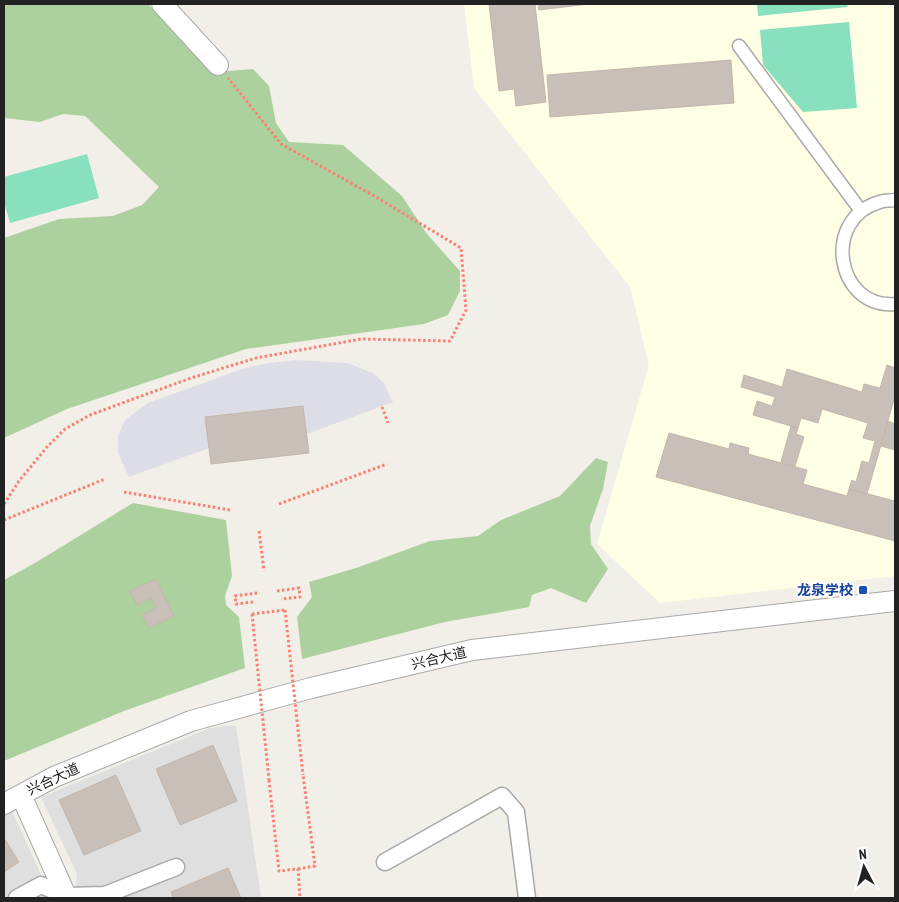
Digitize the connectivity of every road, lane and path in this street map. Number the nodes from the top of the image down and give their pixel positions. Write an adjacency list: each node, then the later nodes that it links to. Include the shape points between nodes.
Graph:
1 (162, 4): 3 (street)
2 (739, 46): 5 (street)
3 (218, 65): 12 (path, via 281,144 460,248 466,310 450,341 361,340 256,358 90,415 65,429 47,447)
4 (895, 200): 5 (street, via 880,202)
5 (861, 211): 6 (street, via 848,227 842,246 843,267 852,285 868,298)
6 (895, 304)
7 (382, 407): 8 (path)
8 (388, 423)
9 (387, 464): 13 (path)
10 (105, 479): 15 (path)
11 (124, 492): 14 (path)
12 (4, 504)
13 (279, 504)
14 (230, 510)
15 (4, 520)
16 (259, 531): 17 (path)
17 (264, 571)
18 (277, 591): 20 (path, via 300,588 300,597)
19 (257, 593): 22 (path, via 235,596 236,604)
20 (281, 599)
21 (895, 601): 23 (street, 兴合大道, via 472,650 311,688 191,721)
22 (253, 602)
23 (12, 799): 27 (street)
24 (385, 862): 30 (street, via 502,796 516,812)
25 (176, 867): 27 (street, via 104,895)
26 (298, 869): 26 (path, bridge, via 315,866 285,610 252,614 279,871); 29 (path)
27 (67, 897): 28 (street, via 41,886)
28 (17, 898)
29 (300, 898)
30 (527, 898)

